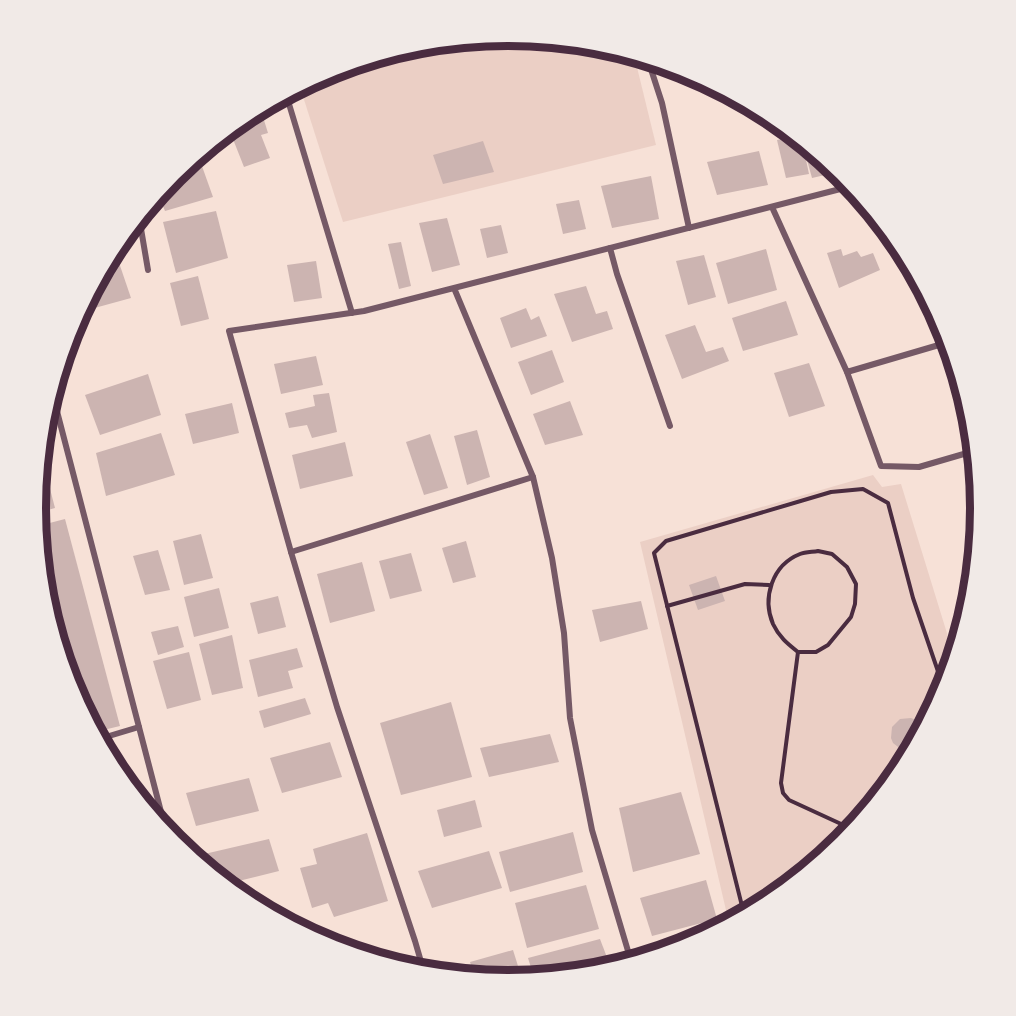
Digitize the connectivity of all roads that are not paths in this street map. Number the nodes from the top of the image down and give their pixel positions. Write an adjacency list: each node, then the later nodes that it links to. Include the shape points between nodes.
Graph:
1 (651, 69): 6 (street)
2 (288, 102): 10 (street)
3 (841, 189): 4 (street)
4 (772, 207): 6 (street); 12 (street)
5 (141, 228): 8 (street)
6 (689, 228): 7 (street)
7 (610, 248): 9 (street); 14 (street)
8 (148, 270)
9 (454, 288): 10 (street); 16 (street)
10 (352, 313): 17 (street, via 229,331)
11 (939, 345): 12 (street)
12 (847, 372): 15 (street, via 881,466 919,467)
13 (57, 411): 18 (street)
14 (670, 426)
15 (967, 453)
16 (534, 477): 17 (street); 21 (street, via 552,558 564,633 570,718 590,819)
17 (291, 552): 22 (street, via 337,708)
18 (139, 727): 19 (street); 20 (street)
19 (107, 737)
20 (160, 811)
21 (629, 953)
22 (421, 962)

